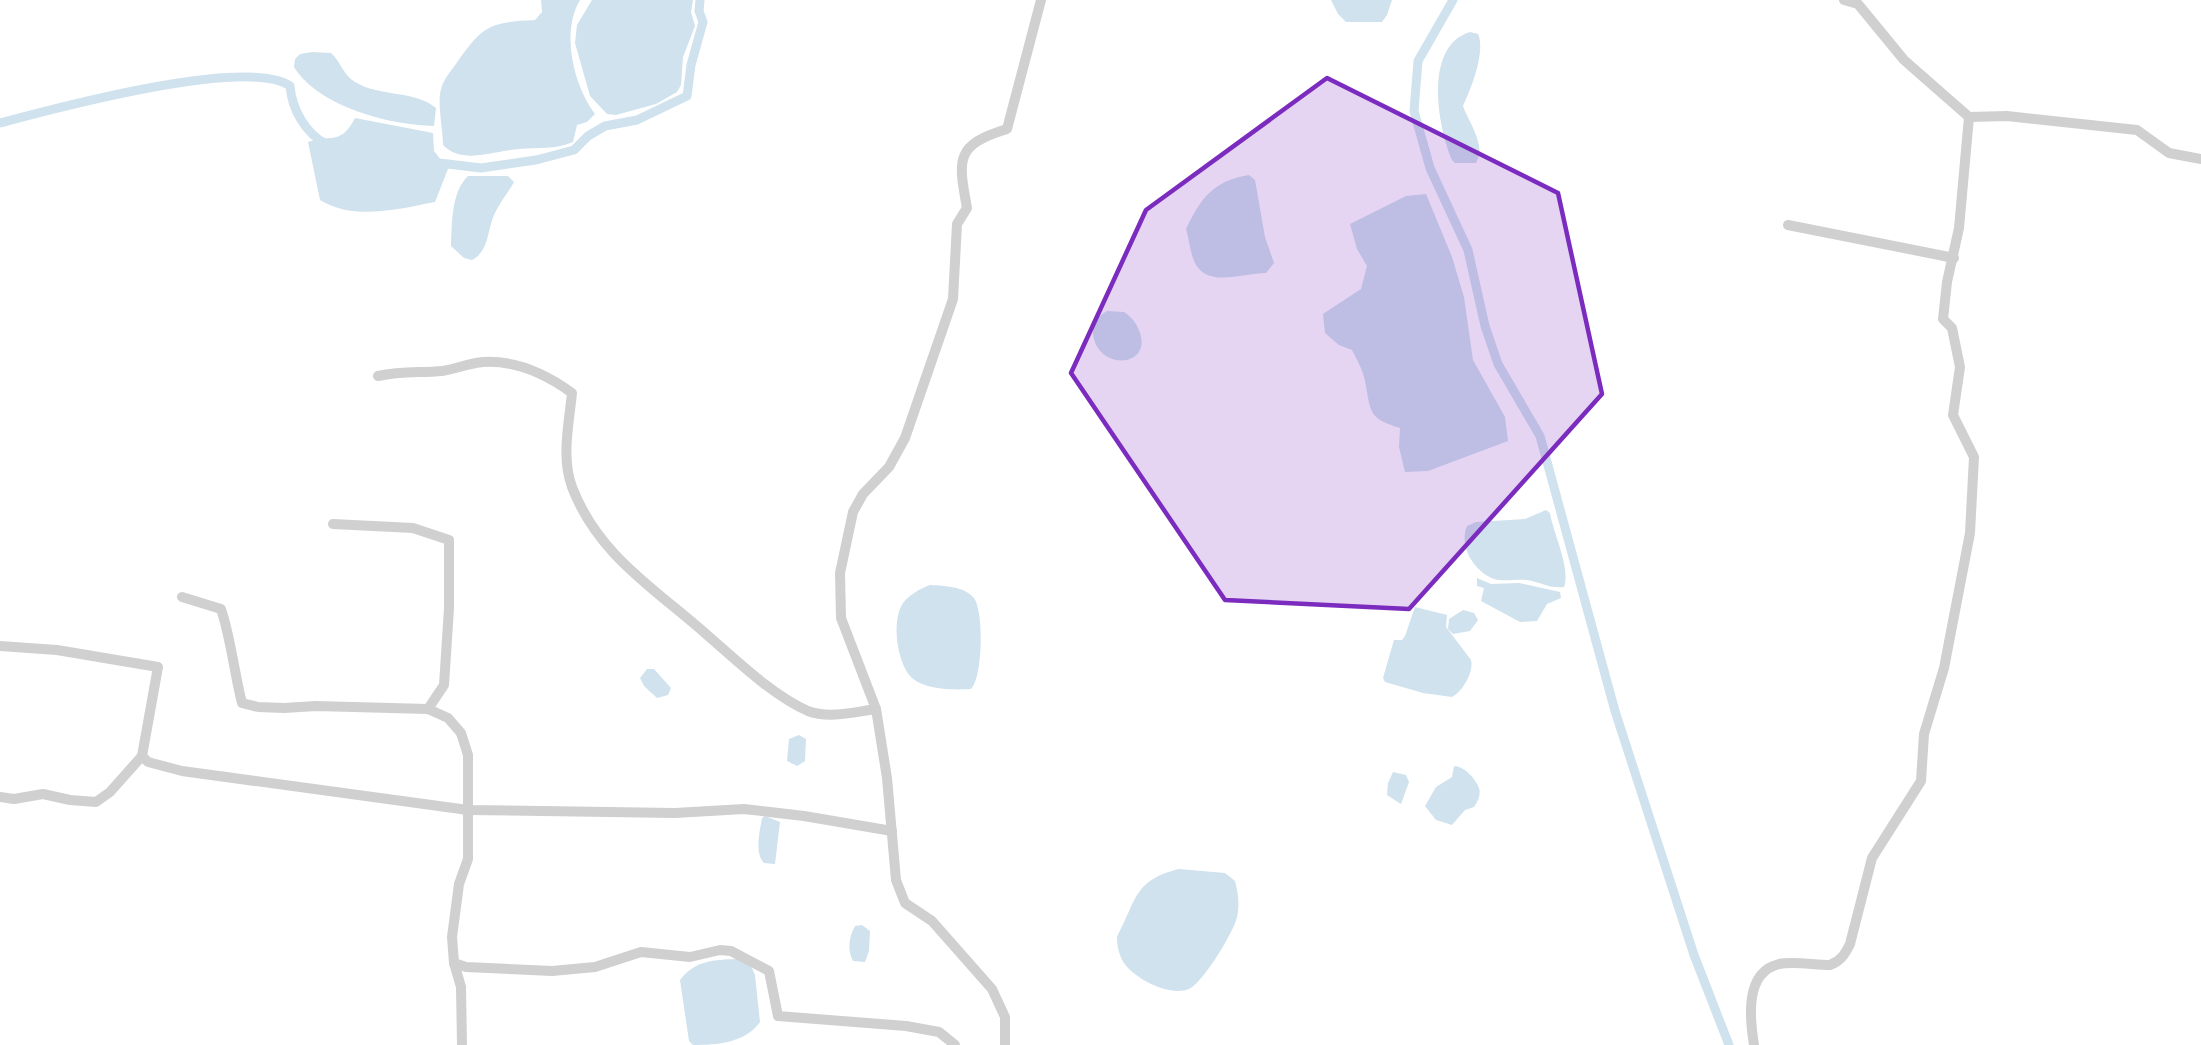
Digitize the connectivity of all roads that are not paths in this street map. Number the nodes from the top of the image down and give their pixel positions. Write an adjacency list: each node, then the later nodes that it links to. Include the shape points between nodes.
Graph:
1 (1041, 0): 12 (street, via 1007,129 980,137 966,150 960,171 967,208 957,224 953,299 905,438 889,468 863,494 853,512 840,573 841,618)
2 (1844, 0): 3 (street, via 1858,4 1904,60)
3 (1969, 117): 4 (street, via 2007,116 2137,129 2169,153); 6 (street)
4 (2201, 159)
5 (1788, 225): 6 (street)
6 (1954, 258): 21 (street, via 1943,319 1952,328 1956,342 1960,367 1953,415 1974,457 1974,492 1955,620 1924,734 1921,782 1872,858 1845,955 1830,965 1779,964 1761,976 1750,1005)
7 (378, 376): 12 (street, via 403,371 441,371 483,362 548,375 572,393 566,465 572,486 585,516 630,573 760,680 809,711 839,715)
8 (333, 524): 11 (street, via 413,528 449,540 444,685)
9 (182, 597): 11 (street, via 221,609 242,703 284,708)
10 (0, 646): 13 (street, via 57,650 158,667)
11 (428, 709): 15 (street, via 448,718 461,732 468,755)
12 (876, 709): 16 (street)
13 (142, 756): 14 (street, via 96,802 43,794); 15 (street, via 148,762 182,771)
14 (0, 797)
15 (468, 810): 16 (street, via 675,813 744,809); 17 (street, via 468,859 455,906)
16 (892, 831): 20 (street, via 896,880 905,903 932,921 992,989 1005,1017)
17 (454, 963): 18 (street, via 460,987); 19 (street, via 476,968 552,970 595,967 641,952 690,957 731,951 769,971 778,1016 906,1026 939,1032)
18 (462, 1045)
19 (955, 1045)
20 (1005, 1045)
21 (1754, 1045)

